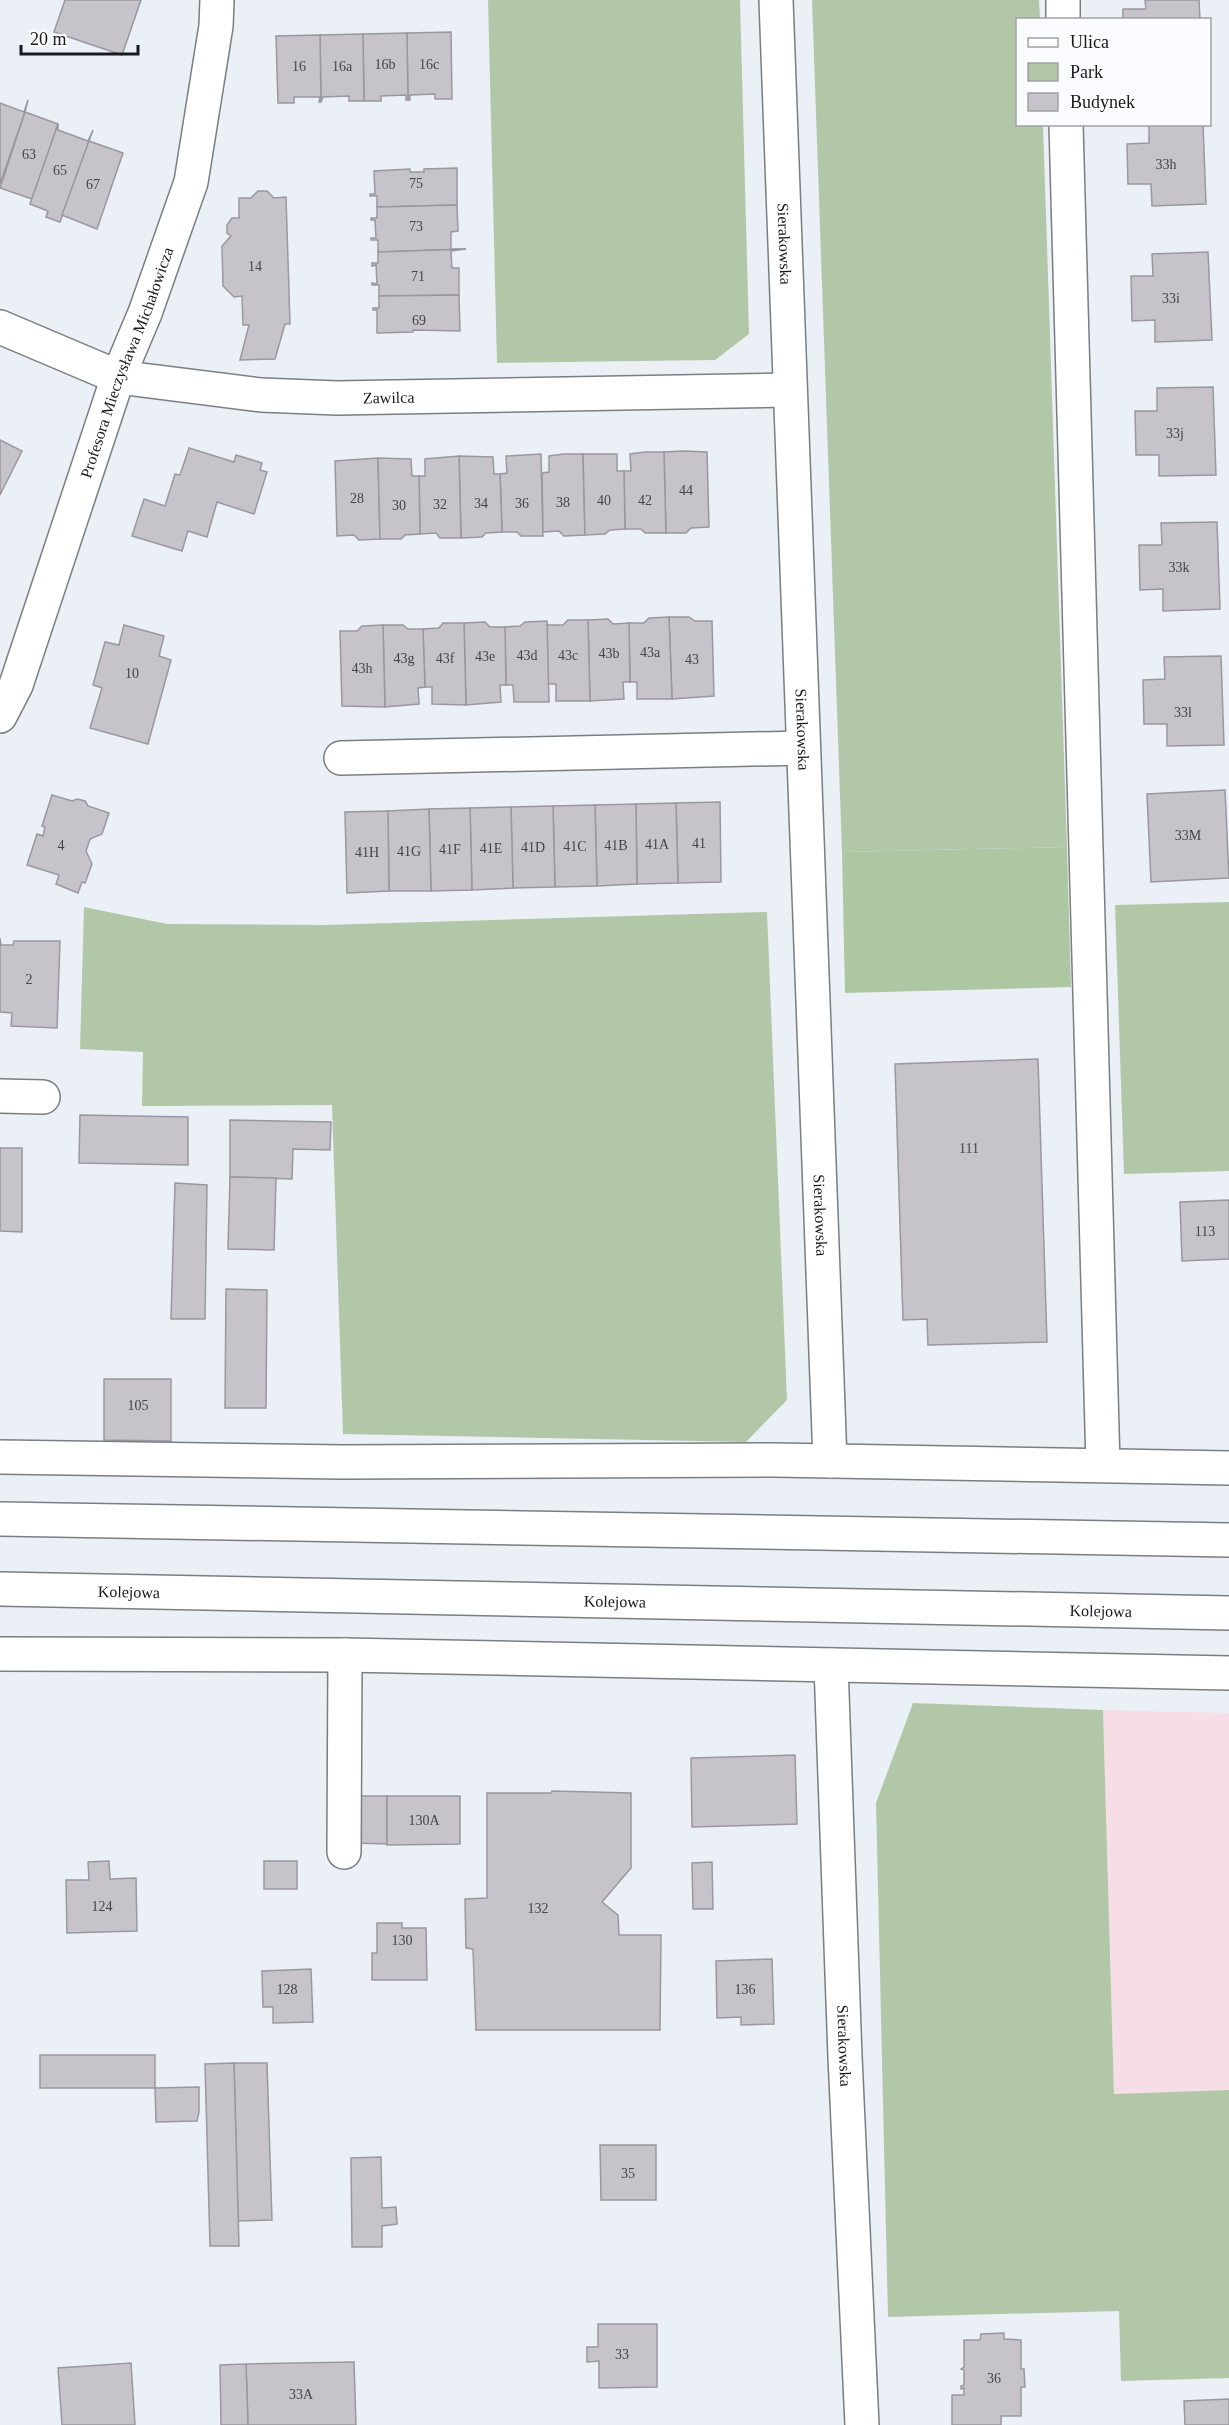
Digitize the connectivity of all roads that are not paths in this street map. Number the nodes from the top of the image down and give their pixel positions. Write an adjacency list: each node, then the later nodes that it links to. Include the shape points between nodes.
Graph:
1 (217, 0): 7 (main road, Profesora Mieczysława Michałowicza, via 191,182)
2 (776, 0): 8 (main road, Sierakowska)
3 (1063, 0): 4 (main road)
4 (1063, 18)
5 (1066, 126): 16 (main road)
6 (0, 327): 7 (main road, Zawilca)
7 (118, 377): 8 (main road, Zawilca, via 261,394 337,398); 9 (main road, Profesora Mieczysława Michałowicza, via 16,685)
8 (789, 390): 10 (main road, Sierakowska)
9 (0, 716)
10 (803, 748): 11 (main road); 15 (main road, Sierakowska)
11 (341, 758)
12 (0, 1096): 13 (main road)
13 (43, 1097)
14 (0, 1457): 15 (main road, via 343,1462)
15 (830, 1461): 16 (main road)
16 (1103, 1465): 17 (main road)
17 (1229, 1468)
18 (0, 1519): 19 (main road)
19 (1229, 1540)
20 (0, 1589): 21 (main road, Kolejowa)
21 (1229, 1613)
22 (0, 1654): 23 (main road)
23 (345, 1655): 24 (main road); 26 (main road)
24 (831, 1665): 25 (main road); 27 (main road, Sierakowska)
25 (1229, 1673)
26 (344, 1852)
27 (862, 2425)

